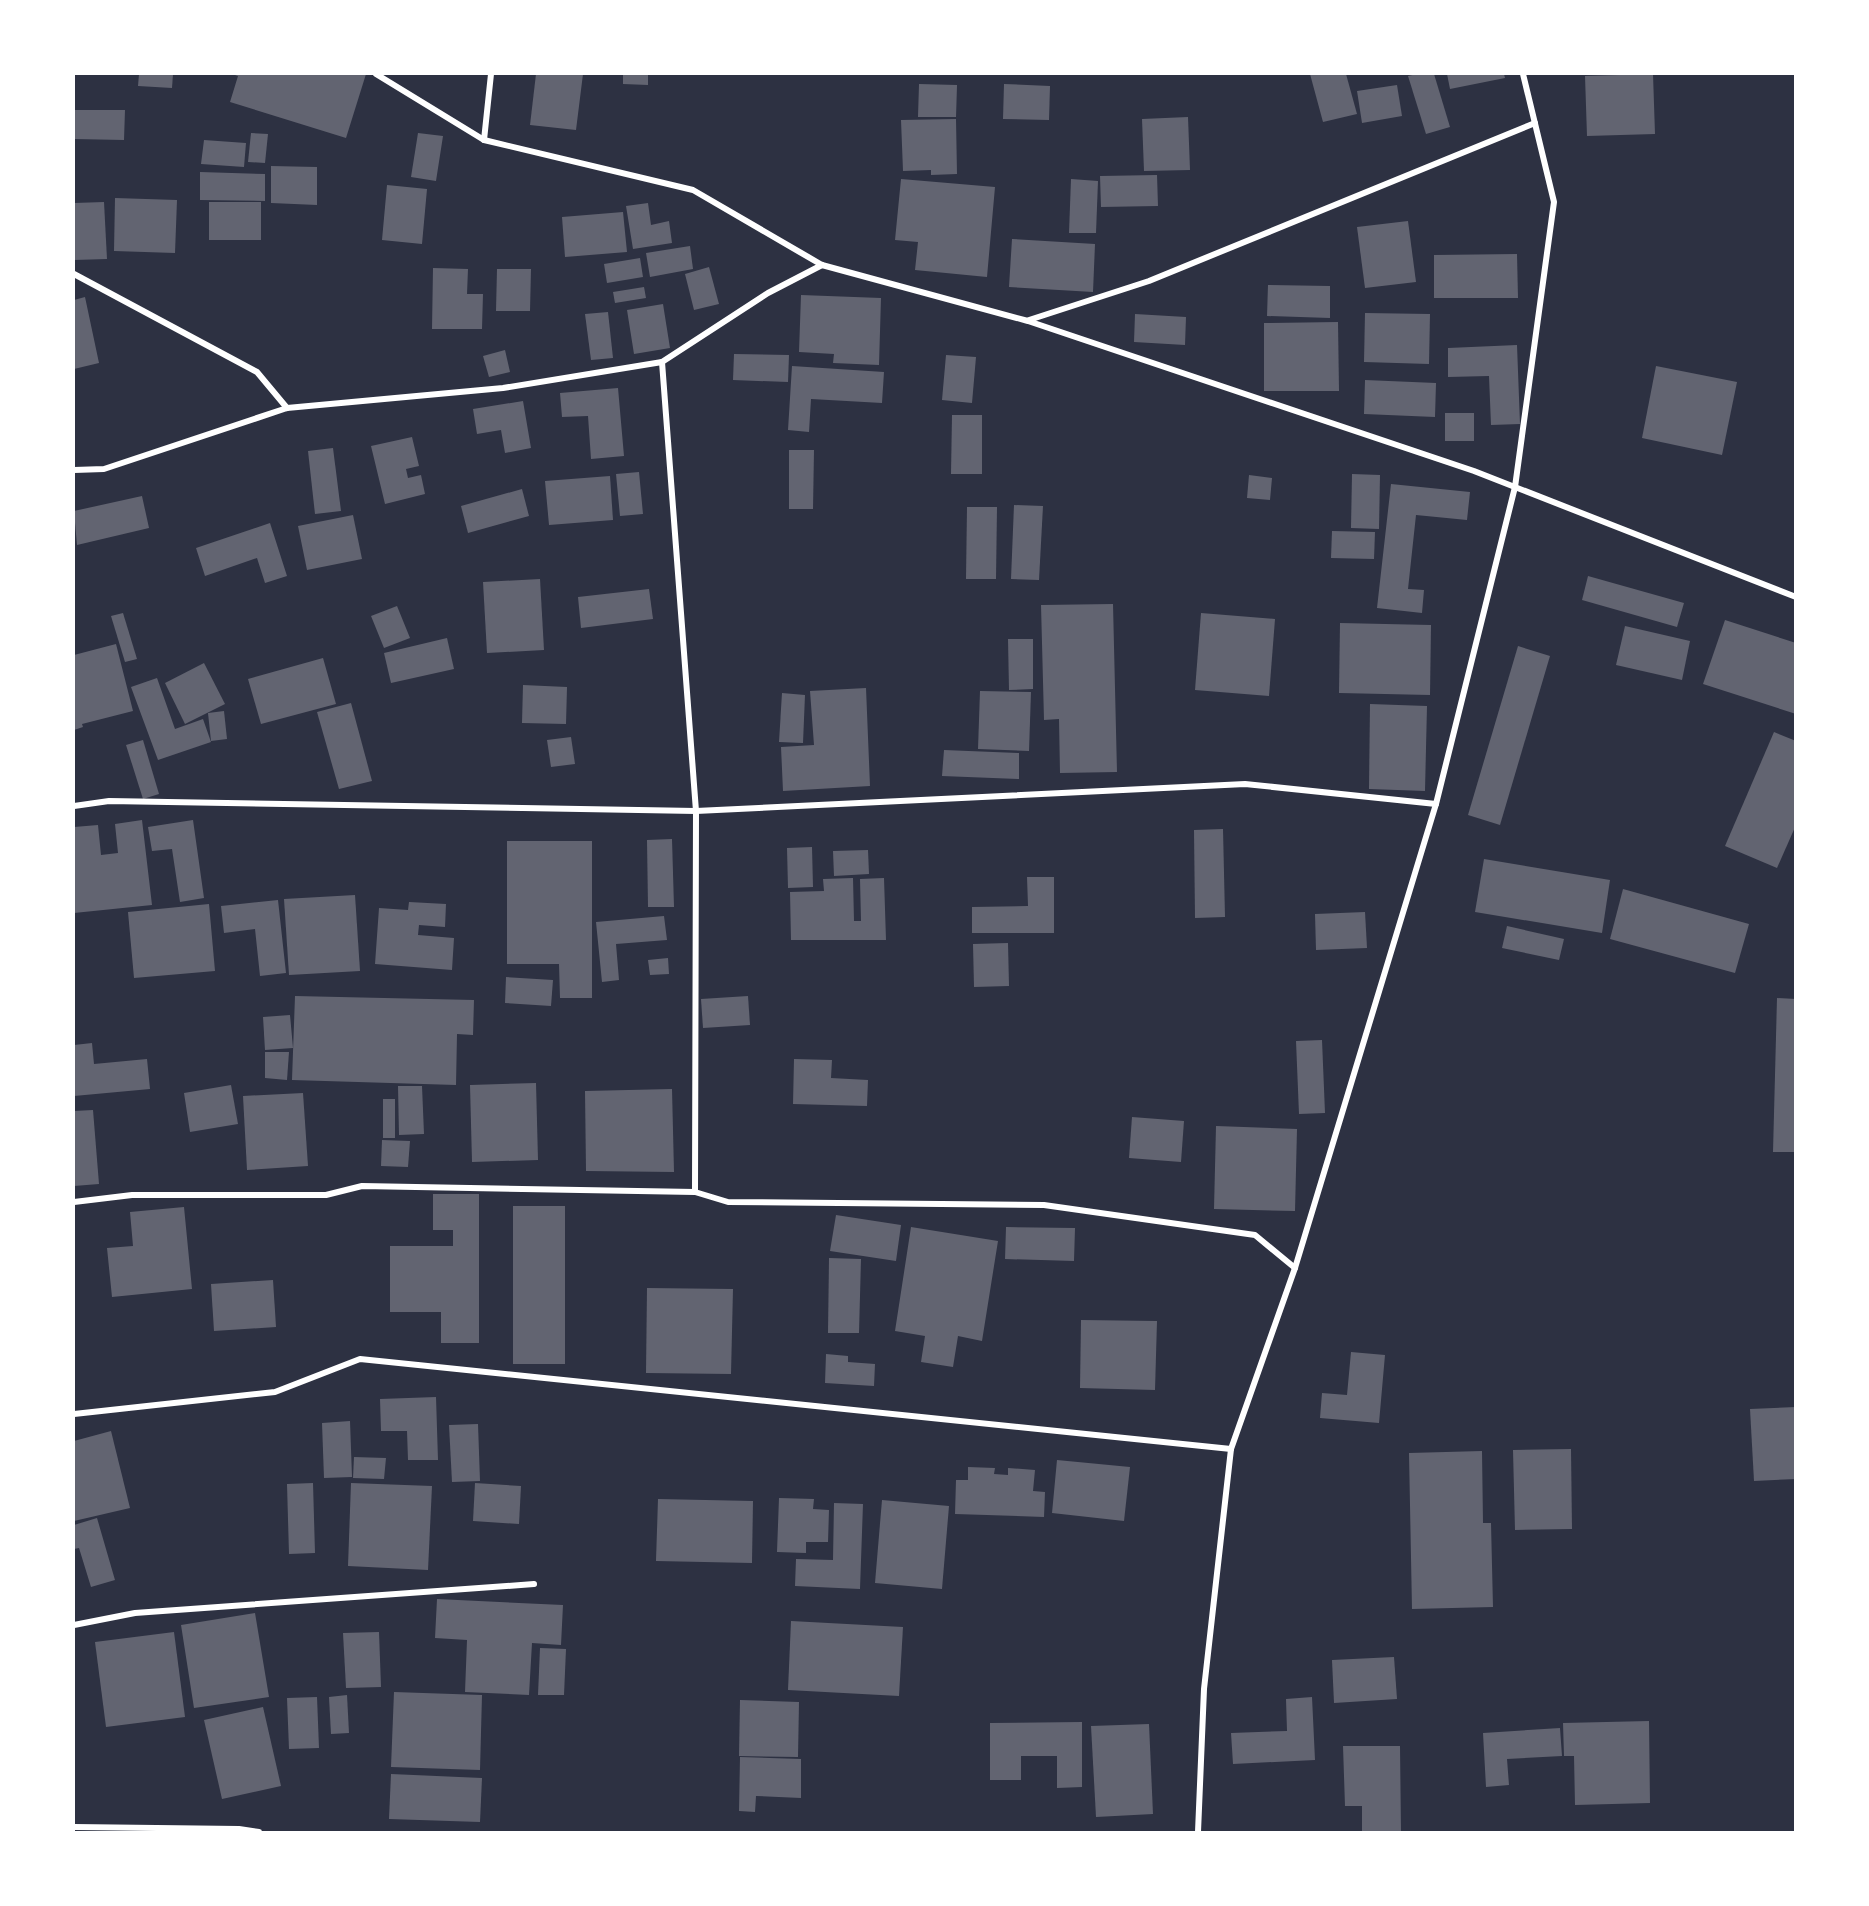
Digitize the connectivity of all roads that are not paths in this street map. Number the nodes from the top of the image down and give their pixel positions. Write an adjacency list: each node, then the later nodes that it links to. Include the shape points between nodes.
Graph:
1 (376, 74): 5 (street)
2 (491, 74): 5 (street)
3 (1523, 74): 4 (street)
4 (1535, 123): 8 (street, via 1149,281); 12 (street, via 1554,202)
5 (484, 140): 6 (street, via 693,190)
6 (822, 266): 8 (street); 9 (street, via 768,293)
7 (74, 273): 10 (street, via 257,372)
8 (1028, 321): 12 (street)
9 (663, 362): 10 (street, via 503,388); 16 (street)
10 (287, 408): 11 (street, via 104,470)
11 (74, 470)
12 (1515, 487): 13 (street); 14 (street)
13 (1796, 597)
14 (1436, 804): 16 (street, via 1245,784); 19 (street)
15 (74, 806): 16 (street, via 109,801)
16 (696, 811): 17 (street)
17 (695, 1192): 18 (street, via 362,1186 326,1195 132,1195); 19 (street, via 728,1202 1044,1205 1255,1235)
18 (74, 1202)
19 (1296, 1268): 21 (street)
20 (74, 1414): 21 (street, via 275,1392 360,1359)
21 (1231, 1449): 26 (street, via 1204,1689)
22 (534, 1584): 23 (street, via 135,1613)
23 (74, 1625)
24 (74, 1827): 25 (street, via 239,1829)
25 (259, 1833)
26 (1198, 1833)

